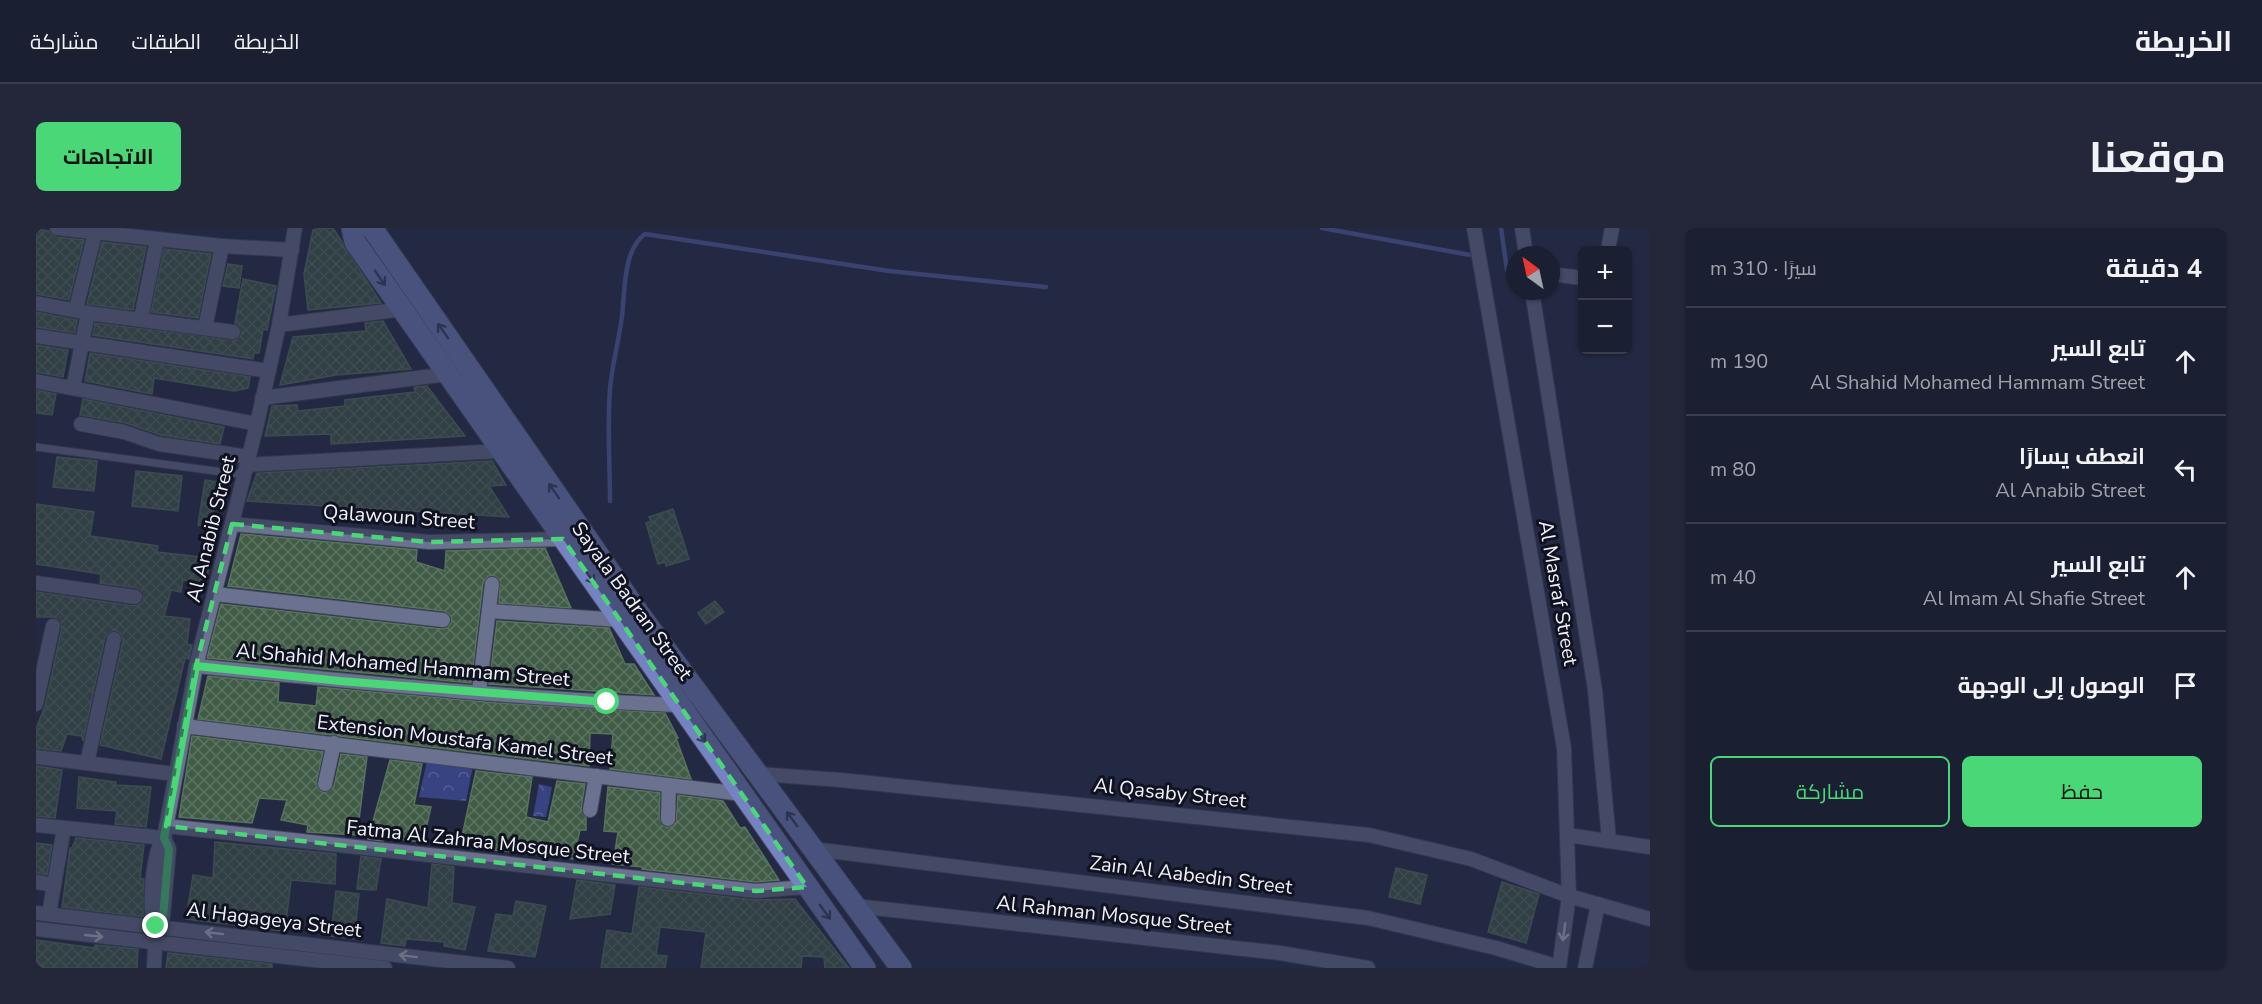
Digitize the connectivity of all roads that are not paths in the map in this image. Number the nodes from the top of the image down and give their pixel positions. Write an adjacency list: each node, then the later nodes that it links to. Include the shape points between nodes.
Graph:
1 (57, 228): 8 (street)
2 (295, 228): 13 (street, Al Anabib Street)
3 (352, 228): 18 (main road, Sayala Badran Street, one-way to 18, via 355,242)
4 (372, 228): 31 (main road, Sayala Badran Street, one-way to 4)
5 (1474, 228): 68 (street, Al Masraf Street, via 1559,710)
6 (1522, 228): 11 (street)
7 (1612, 228): 12 (street)
8 (94, 233): 9 (street); 19 (street)
9 (157, 240): 10 (street); 20 (street)
10 (222, 246): 13 (street); 22 (street)
11 (1525, 246)
12 (1609, 246)
13 (292, 250): 21 (street, Al Anabib Street)
14 (1560, 275): 15 (street)
15 (1578, 277)
16 (1533, 300): 69 (street, Al Masraf Street, via 1595,690)
17 (36, 303): 19 (street)
18 (402, 309): 21 (street); 27 (main road, Sayala Badran Street)
19 (82, 311): 20 (street); 25 (street)
20 (141, 318): 22 (street)
21 (279, 325): 26 (street, Al Anabib Street)
22 (205, 328): 23 (street)
23 (233, 332)
24 (36, 336): 25 (street)
25 (82, 344): 26 (street); 29 (street)
26 (268, 371): 30 (street, Al Anabib Street)
27 (448, 374): 30 (street); 32 (main road, Sayala Badran Street)
28 (36, 381): 29 (street)
29 (74, 388): 34 (street)
30 (262, 398): 34 (street, Al Anabib Street)
31 (491, 401): 32 (main road); 58 (main road, Sayala Badran Street, one-way to 31, via 638,612)
32 (478, 418): 36 (main road, Sayala Badran Street)
33 (81, 424): 37 (street)
34 (257, 424): 37 (street, Al Anabib Street)
35 (36, 447): 37 (lane)
36 (501, 451): 37 (street); 39 (main road, Sayala Badran Street)
37 (247, 466): 38 (street, Al Anabib Street)
38 (232, 524): 39 (street, Qalawoun Street, via 429,542); 42 (street, Al Anabib Street)
39 (563, 539): 46 (main road, Sayala Badran Street, one-way to 46)
40 (36, 583): 43 (street)
41 (492, 584): 44 (street)
42 (215, 594): 45 (street); 49 (street, Al Anabib Street)
43 (135, 597)
44 (489, 611): 46 (street); 50 (street)
45 (443, 620)
46 (620, 620): 52 (main road, Sayala Badran Street)
47 (53, 626): 51 (street)
48 (114, 639): 56 (street)
49 (196, 666): 50 (street, Al Shahid Mohamed Hammam Street); 53 (street, Al Anabib Street)
50 (479, 691): 52 (street, Al Shahid Mohamed Hammam Street)
51 (36, 704)
52 (679, 705): 62 (main road, Sayala Badran Street, one-way to 62)
53 (184, 726): 54 (street, Extension Moustafa Kamel Street); 57 (street, Al Anabib Street)
54 (334, 743): 59 (street, Extension Moustafa Kamel Street); 60 (street)
55 (36, 757): 56 (street)
56 (87, 763): 57 (street)
57 (175, 774): 67 (street, Al Anabib Street)
58 (758, 774): 71 (main road, Sayala Badran Street, one-way to 58); 75 (street, Al Qasaby Street, via 1369,835 1471,859)
59 (596, 776): 61 (street, Extension Moustafa Kamel Street); 63 (street)
60 (325, 784)
61 (669, 785): 62 (street, Extension Moustafa Kamel Street); 64 (street)
62 (742, 794): 74 (main road, Sayala Badran Street)
63 (590, 810)
64 (668, 819)
65 (36, 825): 66 (street, Fatma Al Zahraa Mosque Street)
66 (64, 828): 67 (street, Fatma Al Zahraa Mosque Street); 73 (street)
67 (165, 832): 74 (street, Fatma Al Zahraa Mosque Street, via 756,891); 80 (street, Al Anabib Street, via 157,848 151,911)
68 (1567, 835): 69 (street); 75 (street, Al Masraf Street)
69 (1609, 840): 70 (street)
70 (1650, 847)
71 (813, 849): 77 (main road, Sayala Badran Street); 91 (street, Zain Al Aabedin Street, via 1368,918 1496,948)
72 (36, 882): 73 (street)
73 (54, 885): 78 (street)
74 (807, 887): 88 (main road, Sayala Badran Street, one-way to 88)
75 (1569, 896): 76 (street, Al Qasaby Street); 91 (street, Al Masraf Street, one-way to 91)
76 (1598, 904): 79 (street, Al Qasaby Street); 92 (street)
77 (856, 906): 89 (main road, Sayala Badran Street); 90 (street, Al Rahman Mosque Street, via 1280,952)
78 (42, 913): 80 (street, Al Hagageya Street)
79 (1650, 919)
80 (156, 926): 82 (street, Al Anabib Street); 83 (street, Al Hagageya Street, one-way to 80)
81 (36, 929): 82 (street, Al Hagageya Street, one-way to 82)
82 (155, 943): 84 (street, Al Hagageya Street); 85 (street, Al Anabib Street)
83 (369, 951): 84 (street); 87 (street, Al Hagageya Street, one-way to 83)
84 (365, 967): 86 (street, Al Hagageya Street)
85 (154, 968)
86 (385, 968)
87 (508, 968)
88 (865, 968)
89 (901, 968)
90 (1368, 968)
91 (1559, 968)
92 (1585, 968)

